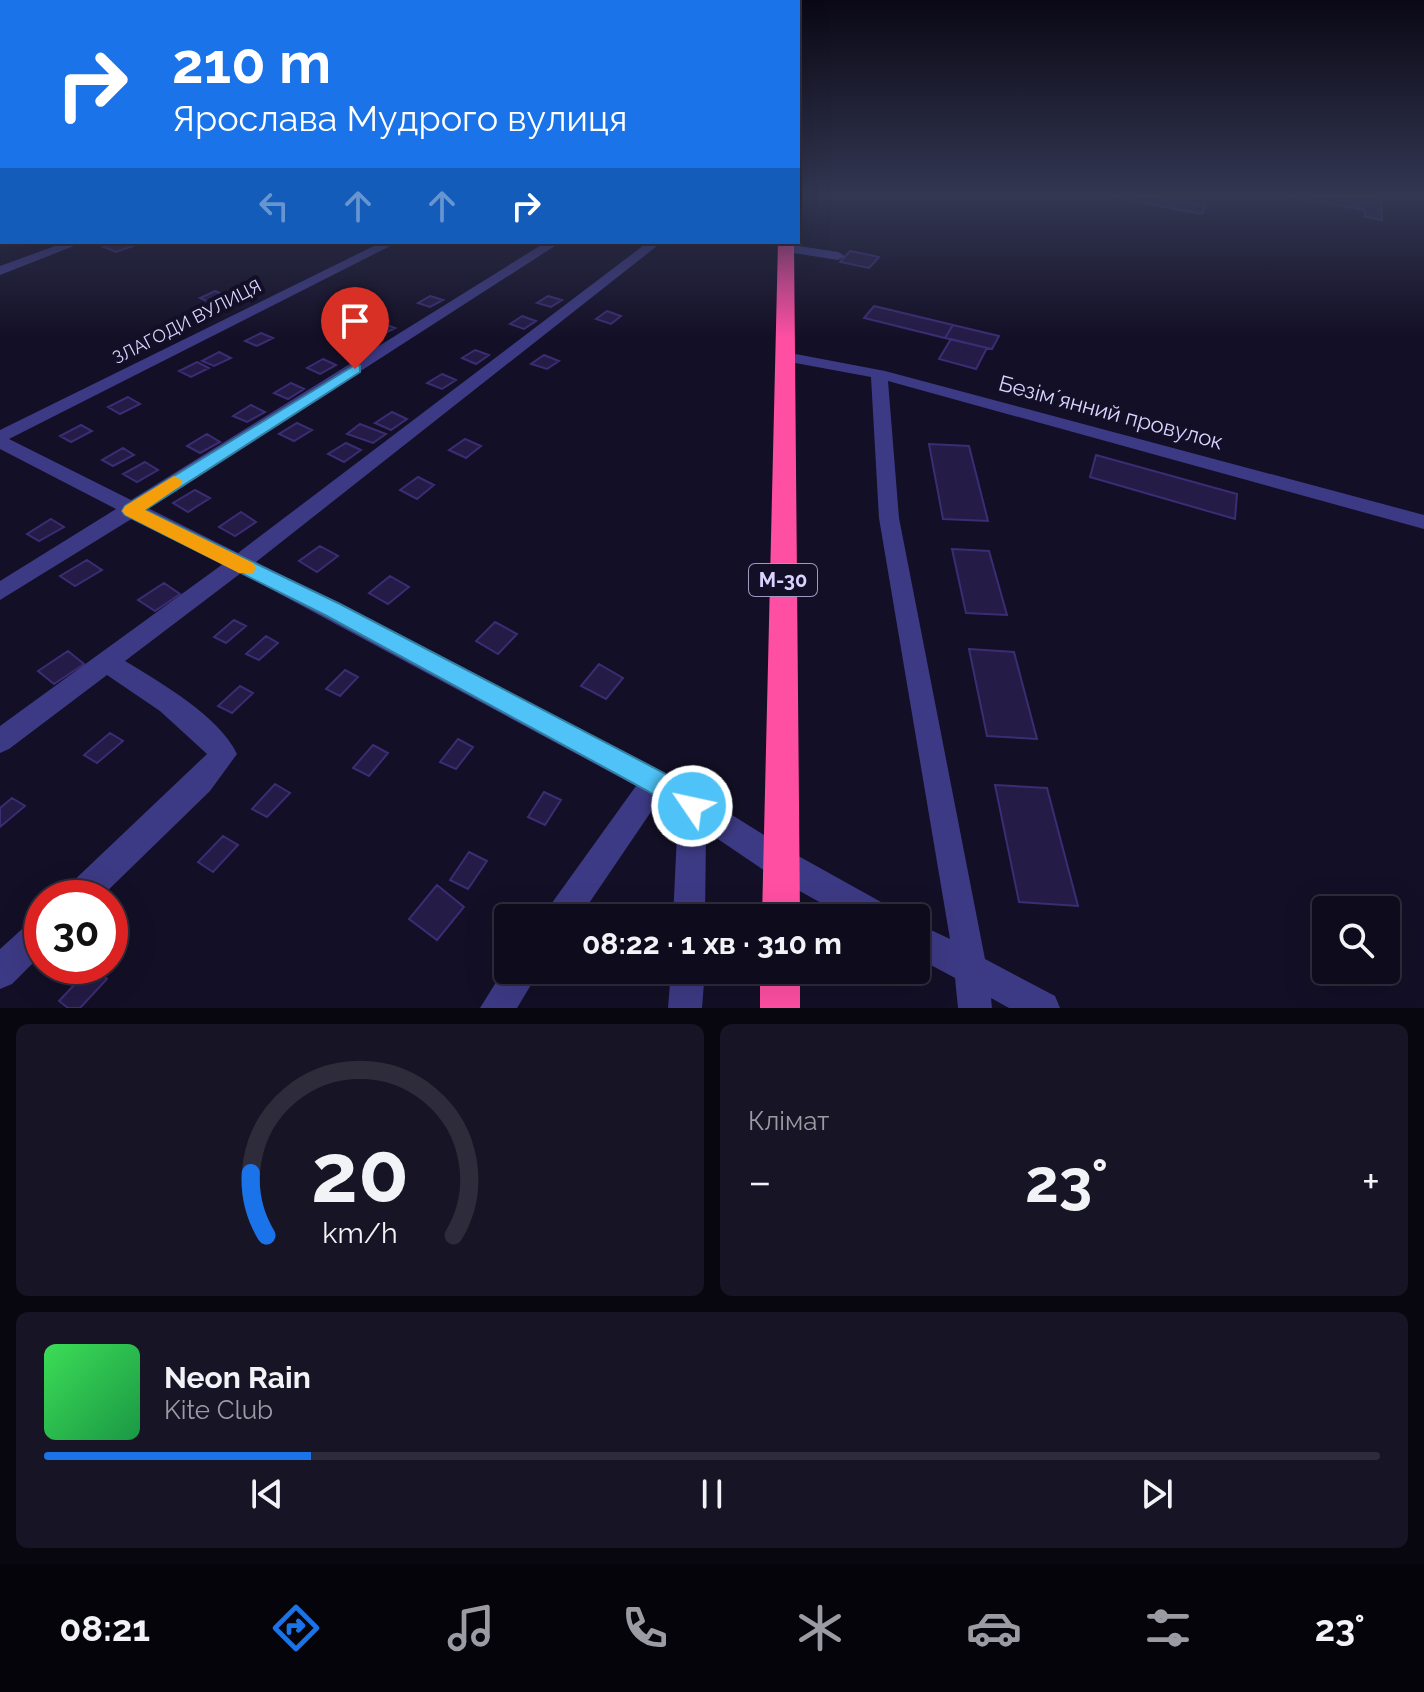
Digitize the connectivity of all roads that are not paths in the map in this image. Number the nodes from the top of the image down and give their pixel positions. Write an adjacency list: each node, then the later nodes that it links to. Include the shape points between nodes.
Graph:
1 (73, 244): 7 (street)
2 (388, 244): 10 (street, ЗЛАГОДИ ВУЛИЦЯ)
3 (552, 244): 11 (street)
4 (653, 244): 13 (street)
5 (786, 245): 6 (street); 8 (highway, М-30)
6 (838, 256)
7 (0, 271)
8 (785, 357): 9 (street, Безімʼянний провулок); 19 (highway, М-30)
9 (879, 374): 12 (street, Безімʼянний провулок); 27 (street, via 889,518)
10 (0, 440): 11 (street)
11 (131, 511): 13 (street); 14 (street)
12 (1424, 522)
13 (238, 564): 15 (street); 17 (street)
14 (0, 592)
15 (106, 662): 16 (street); 20 (street, via 167,700 224,754)
16 (0, 741)
17 (655, 782): 18 (street); 21 (street)
18 (692, 806): 19 (street); 22 (street)
19 (782, 864): 23 (highway, М-30); 24 (street)
20 (97, 880)
21 (570, 904)
22 (689, 904)
23 (781, 904)
24 (854, 904)
25 (930, 947): 27 (street)
26 (24, 949): 28 (street)
27 (971, 969): 35 (street); 36 (street)
28 (0, 972)
29 (513, 984): 32 (street)
30 (687, 984): 33 (street)
31 (780, 984): 34 (highway)
32 (497, 1008)
33 (685, 1008)
34 (780, 1008)
35 (975, 1008)
36 (1043, 1008)

